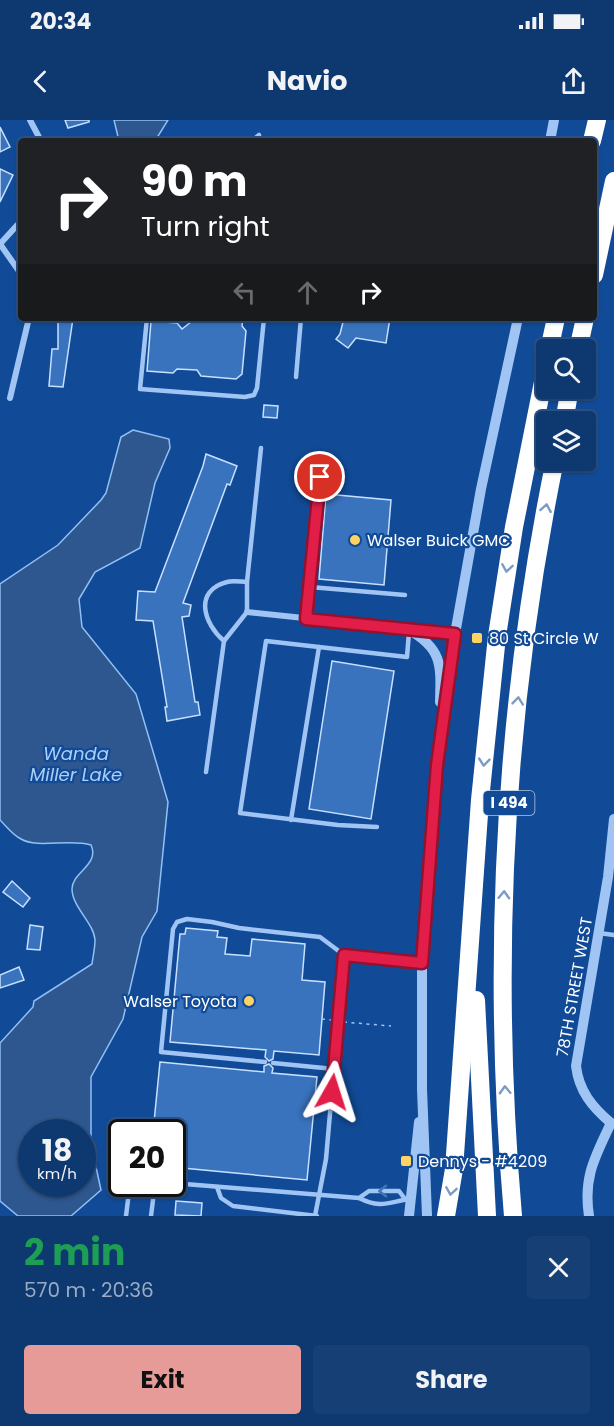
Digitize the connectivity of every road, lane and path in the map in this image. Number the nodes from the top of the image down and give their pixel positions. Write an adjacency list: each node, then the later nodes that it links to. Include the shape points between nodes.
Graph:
1 (30, 120): 4 (street)
2 (554, 120): 5 (street)
3 (597, 120): 6 (highway)
4 (39, 138)
5 (551, 138)
6 (593, 138)
7 (614, 181): 10 (highway)
8 (18, 224): 9 (street)
9 (0, 244): 11 (street)
10 (597, 261)
11 (18, 270)
12 (28, 321): 22 (street)
13 (147, 321): 14 (lane, via 140,389 245,397 255,395 257,388)
14 (264, 321)
15 (300, 321): 21 (lane)
16 (517, 321): 33 (street)
17 (555, 321): 19 (highway)
18 (584, 321): 20 (highway)
19 (551, 339)
20 (580, 339)
21 (296, 377)
22 (10, 398)
23 (540, 399): 41 (highway, I 494, one-way to 41, via 505,575 480,800)
24 (261, 448): 27 (lane)
25 (553, 471): 54 (highway, I 494, one-way to 25, via 502,996 507,820 518,695)
26 (320, 477): 28 (lane)
27 (247, 582): 30 (lane); 34 (lane, via 228,582 215,588 207,598 204,612 211,630)
28 (310, 587): 29 (lane); 31 (lane)
29 (405, 595)
30 (247, 612): 31 (street); 34 (lane)
31 (306, 619): 32 (street)
32 (409, 630): 33 (street); 35 (lane, via 407,657); 36 (street, via 432,645 441,665)
33 (455, 634): 36 (street)
34 (224, 642): 37 (lane)
35 (319, 647): 39 (lane); 39 (lane, via 266,641 260,673 240,813)
36 (439, 752): 45 (street)
37 (206, 772)
38 (614, 819): 42 (street, 78TH STREET WEST)
39 (291, 820): 40 (lane)
40 (377, 827)
41 (476, 881): 67 (highway, one-way to 67, via 454,1169); 68 (highway, I 494, via 476,1010)
42 (598, 933): 43 (lane); 53 (street, 78TH STREET WEST, via 576,1066 582,1091)
43 (614, 935)
44 (344, 955): 45 (lane); 47 (lane); 49 (lane, via 320,937 196,920 177,922 173,929 161,1052)
45 (422, 963): 52 (street)
46 (322, 1019): 47 (path)
47 (339, 1021): 48 (path); 51 (lane)
48 (391, 1026)
49 (265, 1062)
50 (273, 1063): 51 (lane)
51 (334, 1069): 57 (lane)
52 (422, 1089): 61 (street); 66 (street)
53 (612, 1124): 71 (street, 78TH STREET WEST, via 589,1171)
54 (507, 1149): 69 (highway, I 494); 70 (highway)
55 (186, 1184): 56 (lane)
56 (217, 1187): 57 (lane); 64 (lane, via 221,1198 233,1206)
57 (321, 1195): 60 (lane); 64 (lane)
58 (128, 1197): 62 (lane)
59 (153, 1197): 63 (lane)
60 (359, 1198): 61 (lane, via 379,1204 398,1204); 61 (lane, one-way to 60, via 399,1191 369,1191)
61 (408, 1199): 65 (street)
62 (126, 1216)
63 (151, 1216)
64 (316, 1216)
65 (409, 1216)
66 (427, 1216)
67 (446, 1216)
68 (487, 1216)
69 (513, 1216)
70 (525, 1216)
71 (589, 1216)

